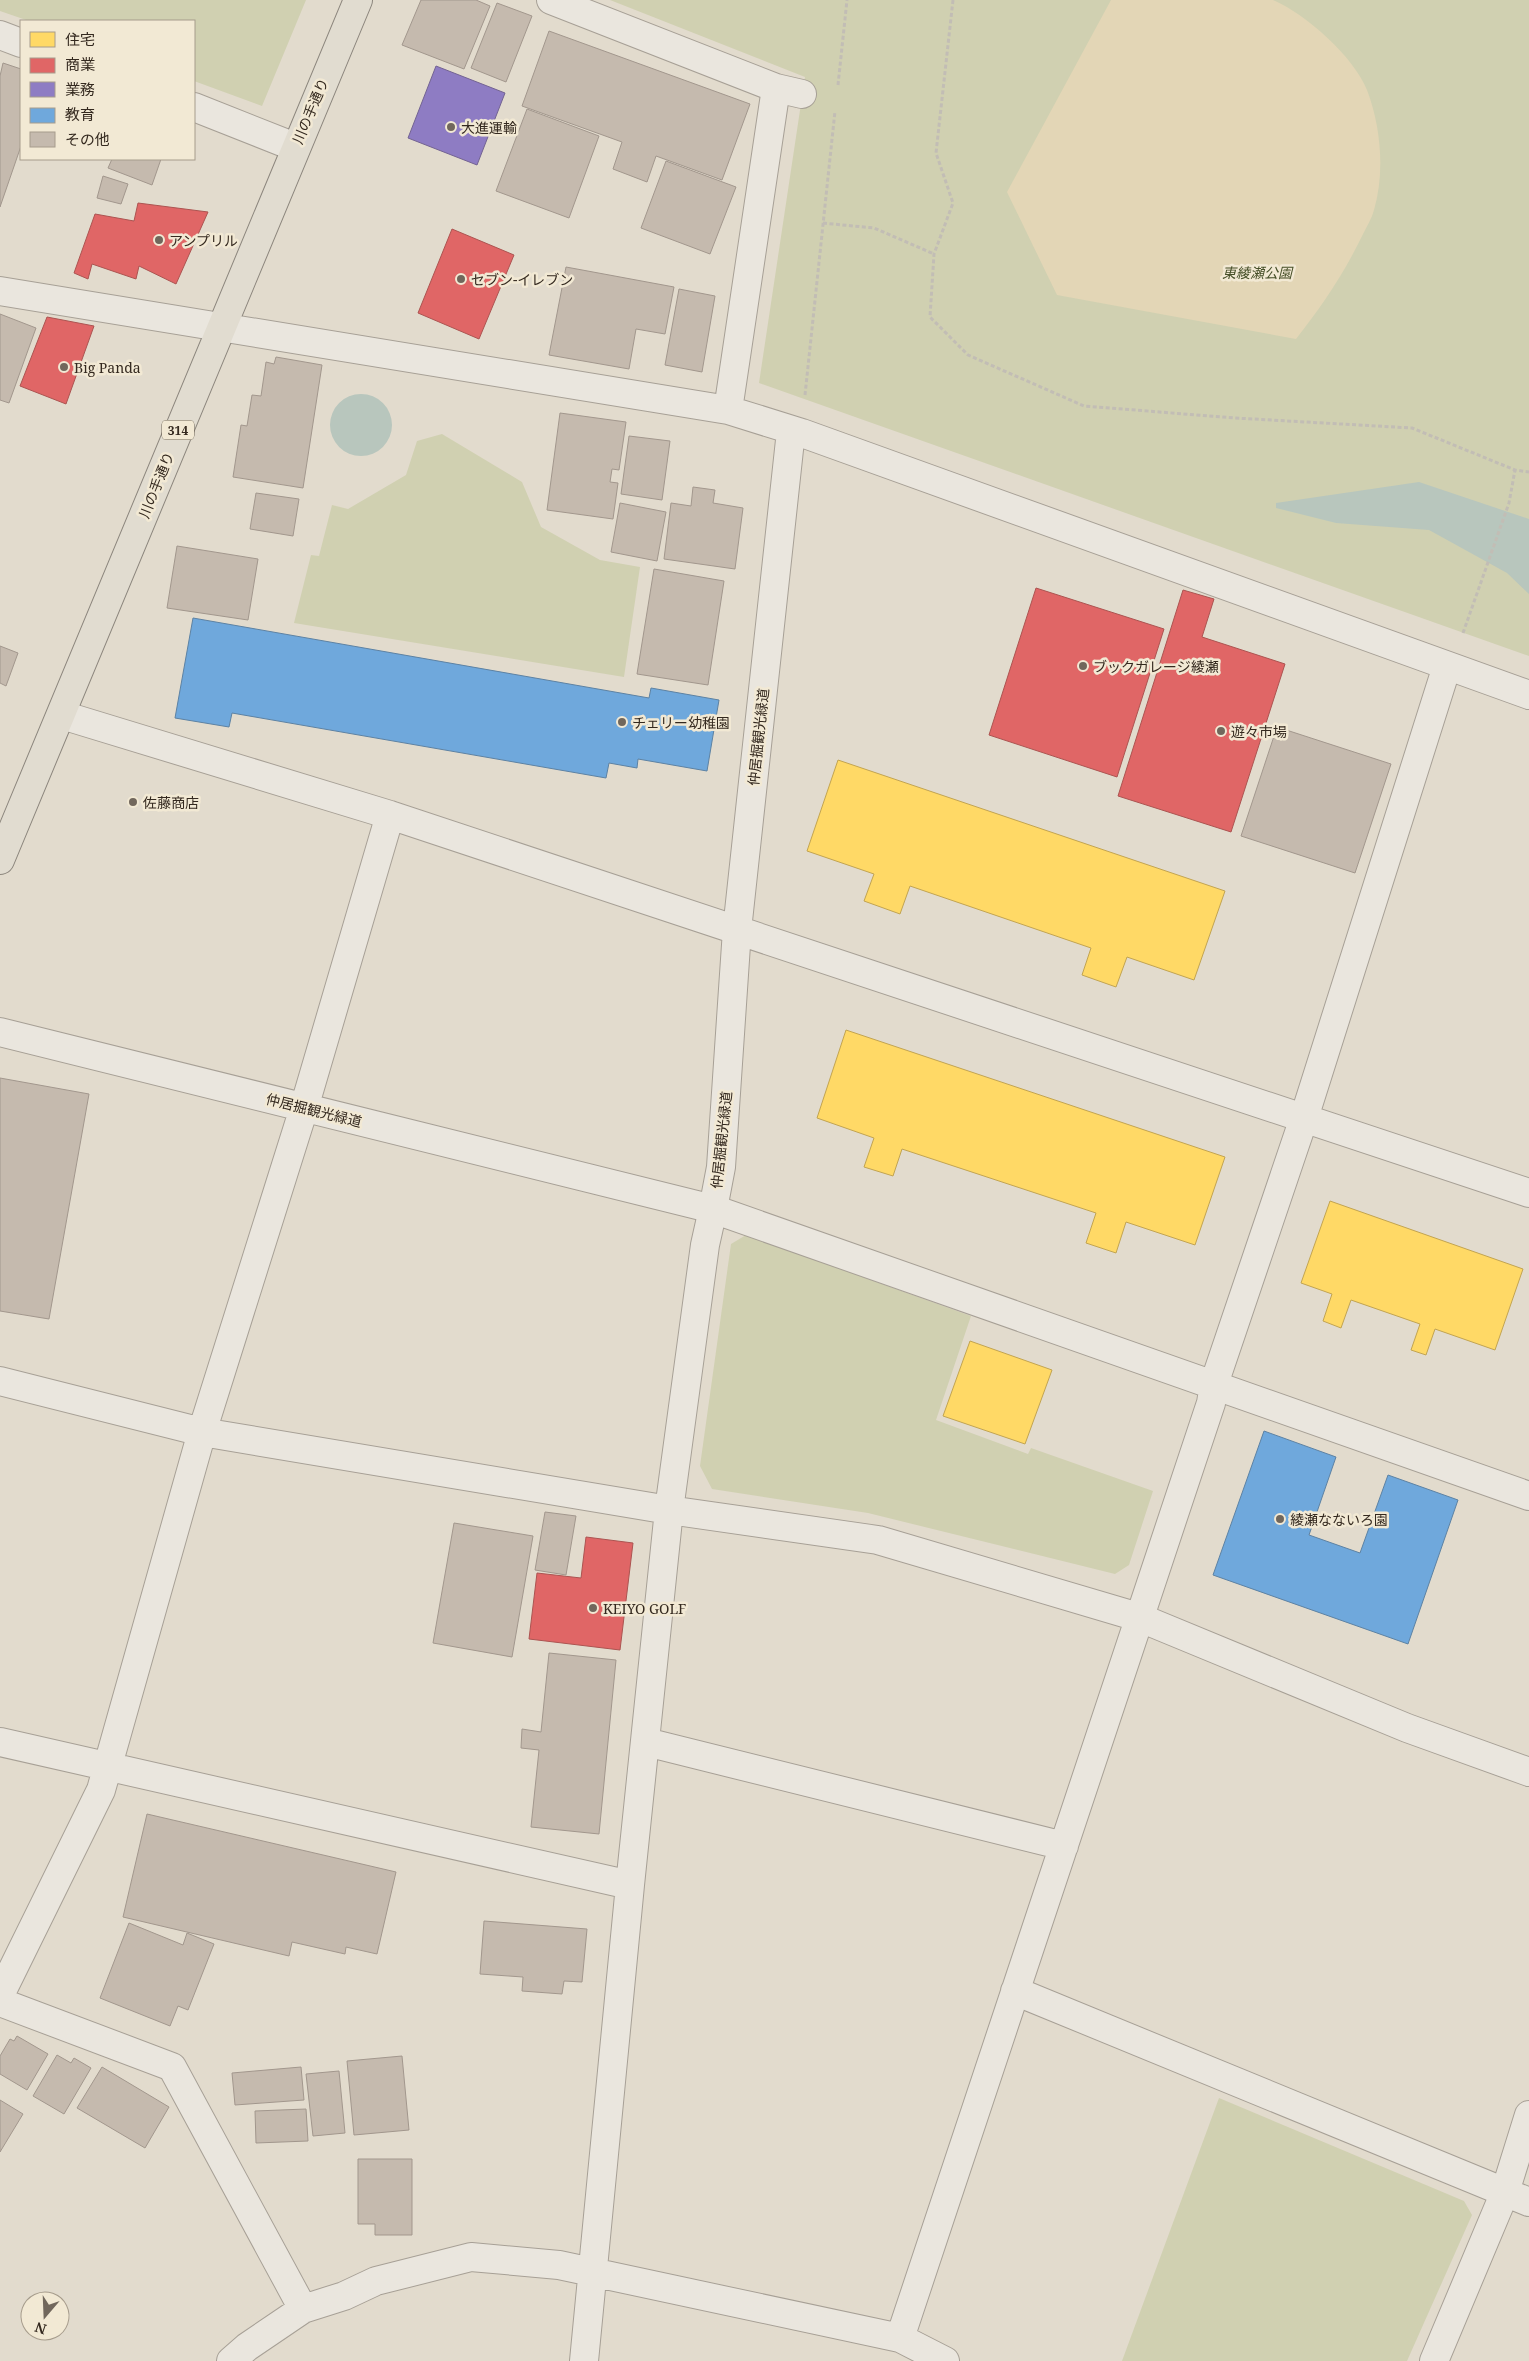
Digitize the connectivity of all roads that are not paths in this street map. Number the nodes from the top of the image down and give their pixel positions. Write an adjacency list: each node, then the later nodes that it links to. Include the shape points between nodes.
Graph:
1 (358, 0): 6 (main road, 川の手通り / 314)
2 (552, 0): 9 (street, via 789,91)
3 (0, 35): 4 (street)
4 (20, 43)
5 (195, 108): 6 (street)
6 (295, 147): 8 (main road, 川の手通り / 314)
7 (0, 292): 8 (street)
8 (220, 327): 9 (street); 13 (main road, 川の手通り / 314)
9 (728, 410): 10 (street)
10 (792, 431): 11 (street); 16 (street, 仲居掘観光緑道)
11 (1447, 666): 12 (street); 19 (street)
12 (1529, 695)
13 (62, 714): 14 (street); 15 (main road, 川の手通り / 314)
14 (390, 815): 16 (street); 18 (street)
15 (0, 860)
16 (738, 930): 19 (street); 21 (street, 仲居掘観光緑道, via 721,1167)
17 (0, 1032): 18 (street, 仲居掘観光緑道)
18 (304, 1108): 21 (street, 仲居掘観光緑道); 24 (street)
19 (1304, 1118): 20 (street); 23 (street)
20 (1529, 1193)
21 (713, 1208): 23 (street); 26 (street, via 705,1245)
22 (0, 1381): 24 (street)
23 (1214, 1384): 25 (street); 27 (street, via 1211,1403)
24 (202, 1432): 26 (street); 30 (street)
25 (1529, 1496)
26 (669, 1510): 27 (street, via 878,1540); 29 (street)
27 (1138, 1617): 31 (street, via 1407,1728); 32 (street)
28 (0, 1742): 30 (street)
29 (646, 1742): 32 (street); 33 (street)
30 (106, 1766): 33 (street); 35 (street, via 101,1790)
31 (1529, 1772)
32 (1064, 1846): 34 (street)
33 (630, 1885): 39 (street)
34 (1015, 1991): 38 (street); 41 (street)
35 (0, 1995)
36 (0, 2002): 40 (street, via 172,2067)
37 (1529, 2115): 38 (street)
38 (1517, 2197): 45 (street)
39 (592, 2273): 40 (street, via 559,2266 470,2257 376,2281); 41 (street); 43 (street)
40 (304, 2309): 42 (street, via 246,2347)
41 (900, 2338): 44 (street)
42 (231, 2361)
43 (584, 2361)
44 (945, 2361)
45 (1434, 2361)

